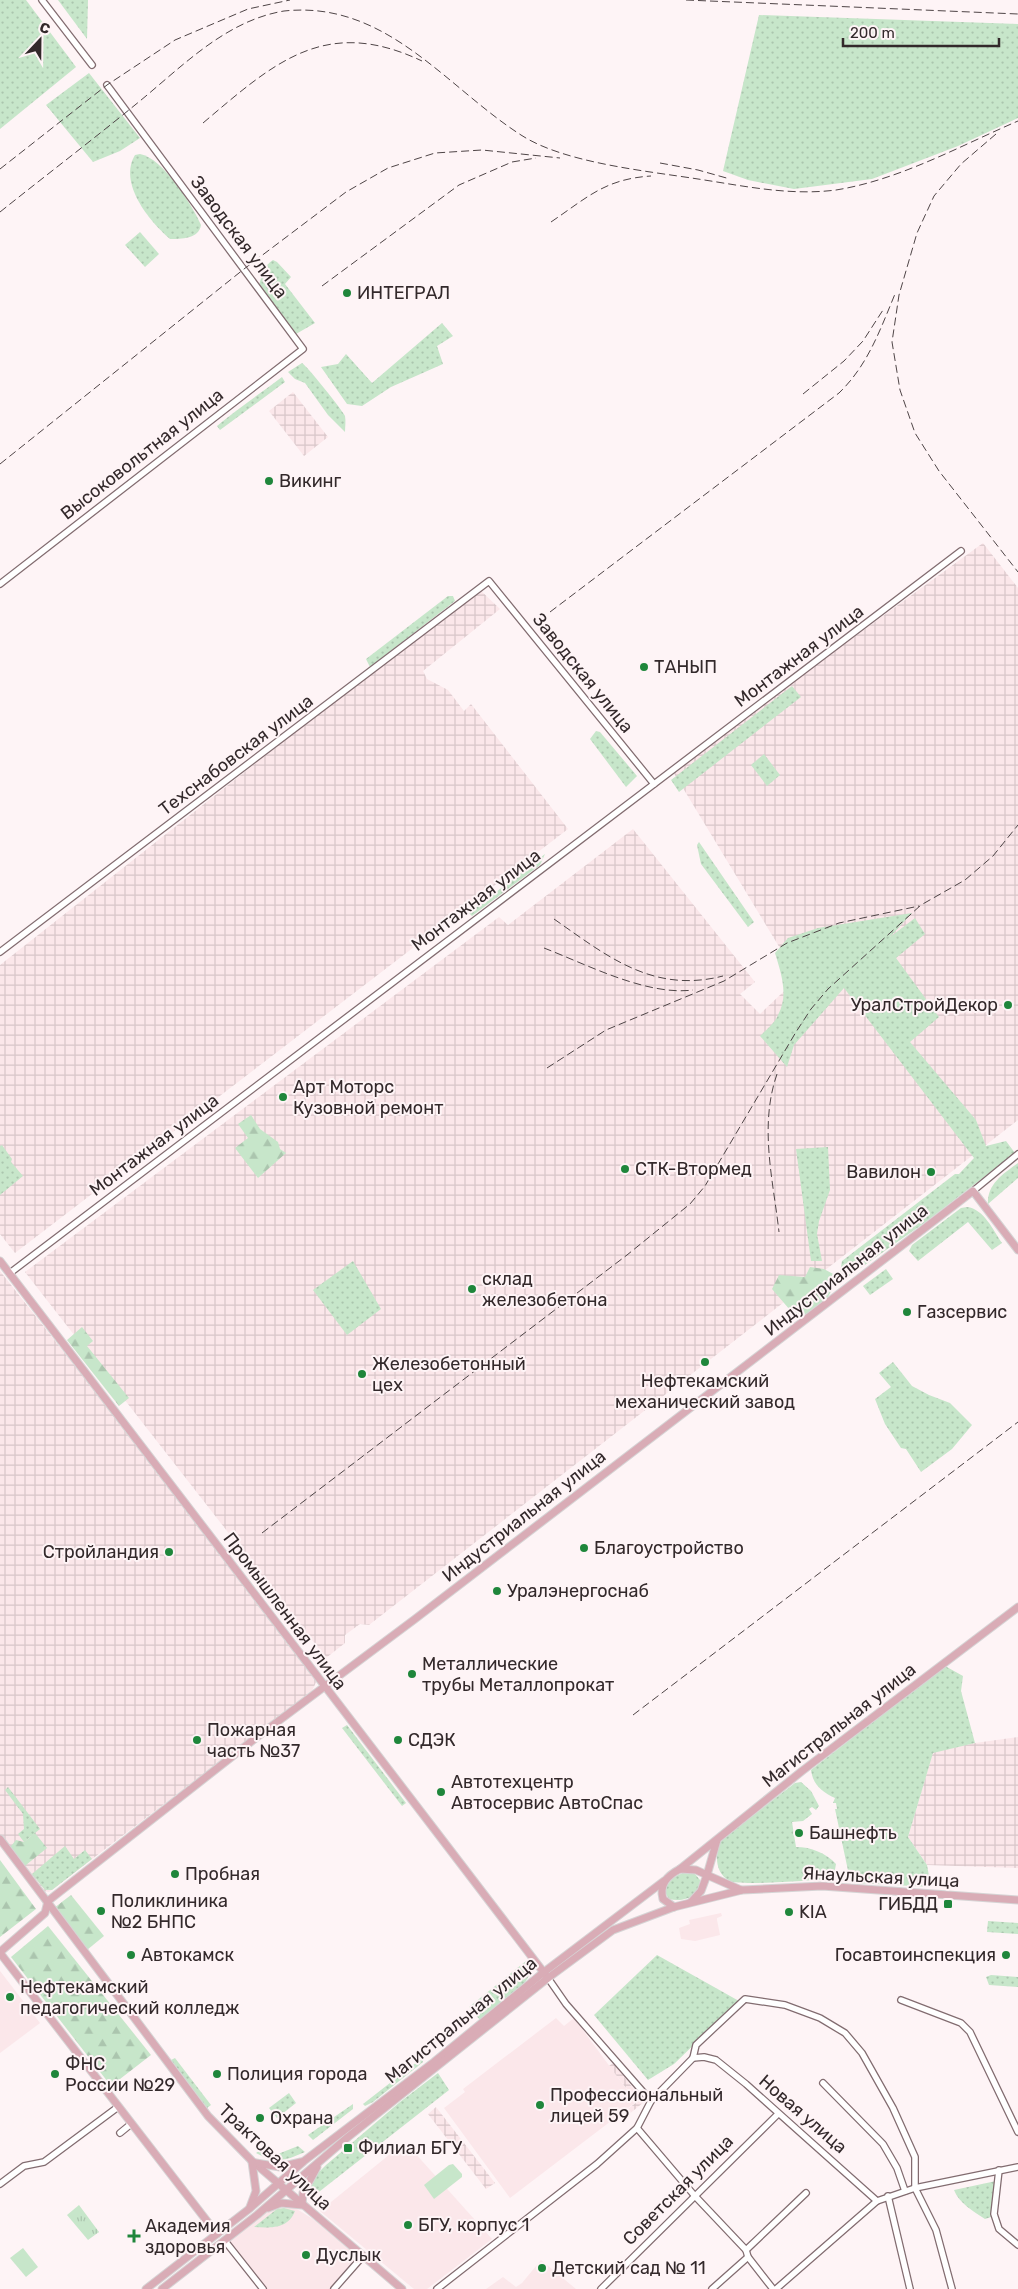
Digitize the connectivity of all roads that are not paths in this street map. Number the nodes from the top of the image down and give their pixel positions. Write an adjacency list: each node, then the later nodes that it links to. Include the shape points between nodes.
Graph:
1 (42, 0): 2 (street)
2 (92, 64)
3 (107, 85): 4 (street, Заводская улица)
4 (303, 349): 7 (street, Высоковольтная улица)
5 (961, 551): 8 (street, Монтажная улица)
6 (489, 581): 8 (street, Заводская улица); 9 (street, Техснабовская улица)
7 (0, 584)
8 (654, 784): 14 (street, Монтажная улица)
9 (0, 952)
10 (1018, 1154): 11 (street, Индустриальная улица)
11 (973, 1191): 12 (main road); 16 (main road, Индустриальная улица)
12 (1018, 1250)
13 (0, 1261): 14 (main road, Промышленная улица)
14 (10, 1273): 16 (main road, Промышленная улица)
15 (1018, 1607): 17 (main road, Магистральная улица)
16 (325, 1688): 24 (main road, Индустриальная улица, via 250,1742); 28 (main road, Промышленная улица)
17 (719, 1838): 19 (main road, Магистральная улица); 20 (main road)
18 (0, 1839): 24 (main road, Трактовая улица)
19 (680, 1869): 20 (main road); 21 (main road, Магистральная улица)
20 (707, 1875): 22 (main road); 25 (main road, via 701,1891)
21 (664, 1881): 26 (main road, via 663,1899); 28 (main road, Магистральная улица)
22 (742, 1890): 23 (main road, Янаульская улица, via 822,1886); 25 (main road, Магистральная улица)
23 (1018, 1900)
24 (48, 1901): 27 (main road, via 45,1913); 40 (main road, Трактовая улица, via 208,2116)
25 (690, 1903): 26 (main road, Магистральная улица)
26 (674, 1907): 28 (main road, Магистральная улица, via 613,1930)
27 (0, 1952): 33 (main road)
28 (546, 1975): 32 (street, via 566,2004); 39 (main road, Магистральная улица); 41 (main road, Магистральная улица)
29 (901, 2000): 37 (street, via 961,2023 970,2032)
30 (693, 2058): 32 (street); 34 (street, Новая улица, via 716,2060); 46 (street, via 696,2045 745,1999 785,2005 820,2018 845,2033 862,2053 893,2108 915,2157)
31 (823, 2083): 48 (street, via 883,2144 897,2168)
32 (652, 2101): 36 (street)
33 (118, 2107): 35 (main road); 44 (street, via 44,2162 24,2166)
34 (778, 2114): 50 (street, Советская улица); 52 (street, Новая улица)
35 (131, 2124): 38 (street); 56 (main road)
36 (637, 2128): 50 (street); 67 (street, via 598,2164)
37 (1018, 2132)
38 (120, 2133)
39 (321, 2160): 47 (main road, Магистральная улица); 53 (main road, via 306,2185)
40 (252, 2161): 41 (main road, via 272,2168); 45 (main road, Трактовая улица); 54 (main road, via 256,2191)
41 (304, 2161): 45 (main road, Магистральная улица)
42 (1018, 2167): 43 (street)
43 (999, 2170): 46 (street); 58 (street, via 994,2214 999,2228)
44 (0, 2184)
45 (278, 2184): 47 (main road, Трактовая улица); 54 (main road, Магистральная улица)
46 (915, 2188): 48 (street); 72 (street, via 936,2230)
47 (285, 2191): 53 (main road, Трактовая улица); 55 (main road, Магистральная улица)
48 (905, 2191): 51 (street)
49 (806, 2193): 59 (street)
50 (694, 2195): 59 (street); 68 (street, Советская улица)
51 (888, 2196): 52 (street); 71 (street)
52 (877, 2201): 70 (street)
53 (302, 2205): 55 (main road, via 282,2203); 60 (main road, Трактовая улица)
54 (249, 2209): 56 (main road, Магистральная улица)
55 (264, 2209): 57 (main road, Магистральная улица)
56 (217, 2234): 62 (main road, Магистральная улица)
57 (225, 2241): 63 (main road, Магистральная улица); 64 (street)
58 (1018, 2246)
59 (746, 2250): 61 (street)
60 (363, 2256): 65 (street); 66 (main road, Трактовая улица)
61 (748, 2257): 69 (street); 70 (street)
62 (146, 2289)
63 (162, 2289)
64 (262, 2289)
65 (334, 2289)
66 (402, 2289)
67 (437, 2289)
68 (601, 2289)
69 (712, 2289)
70 (774, 2289)
71 (910, 2289)
72 (952, 2289)

